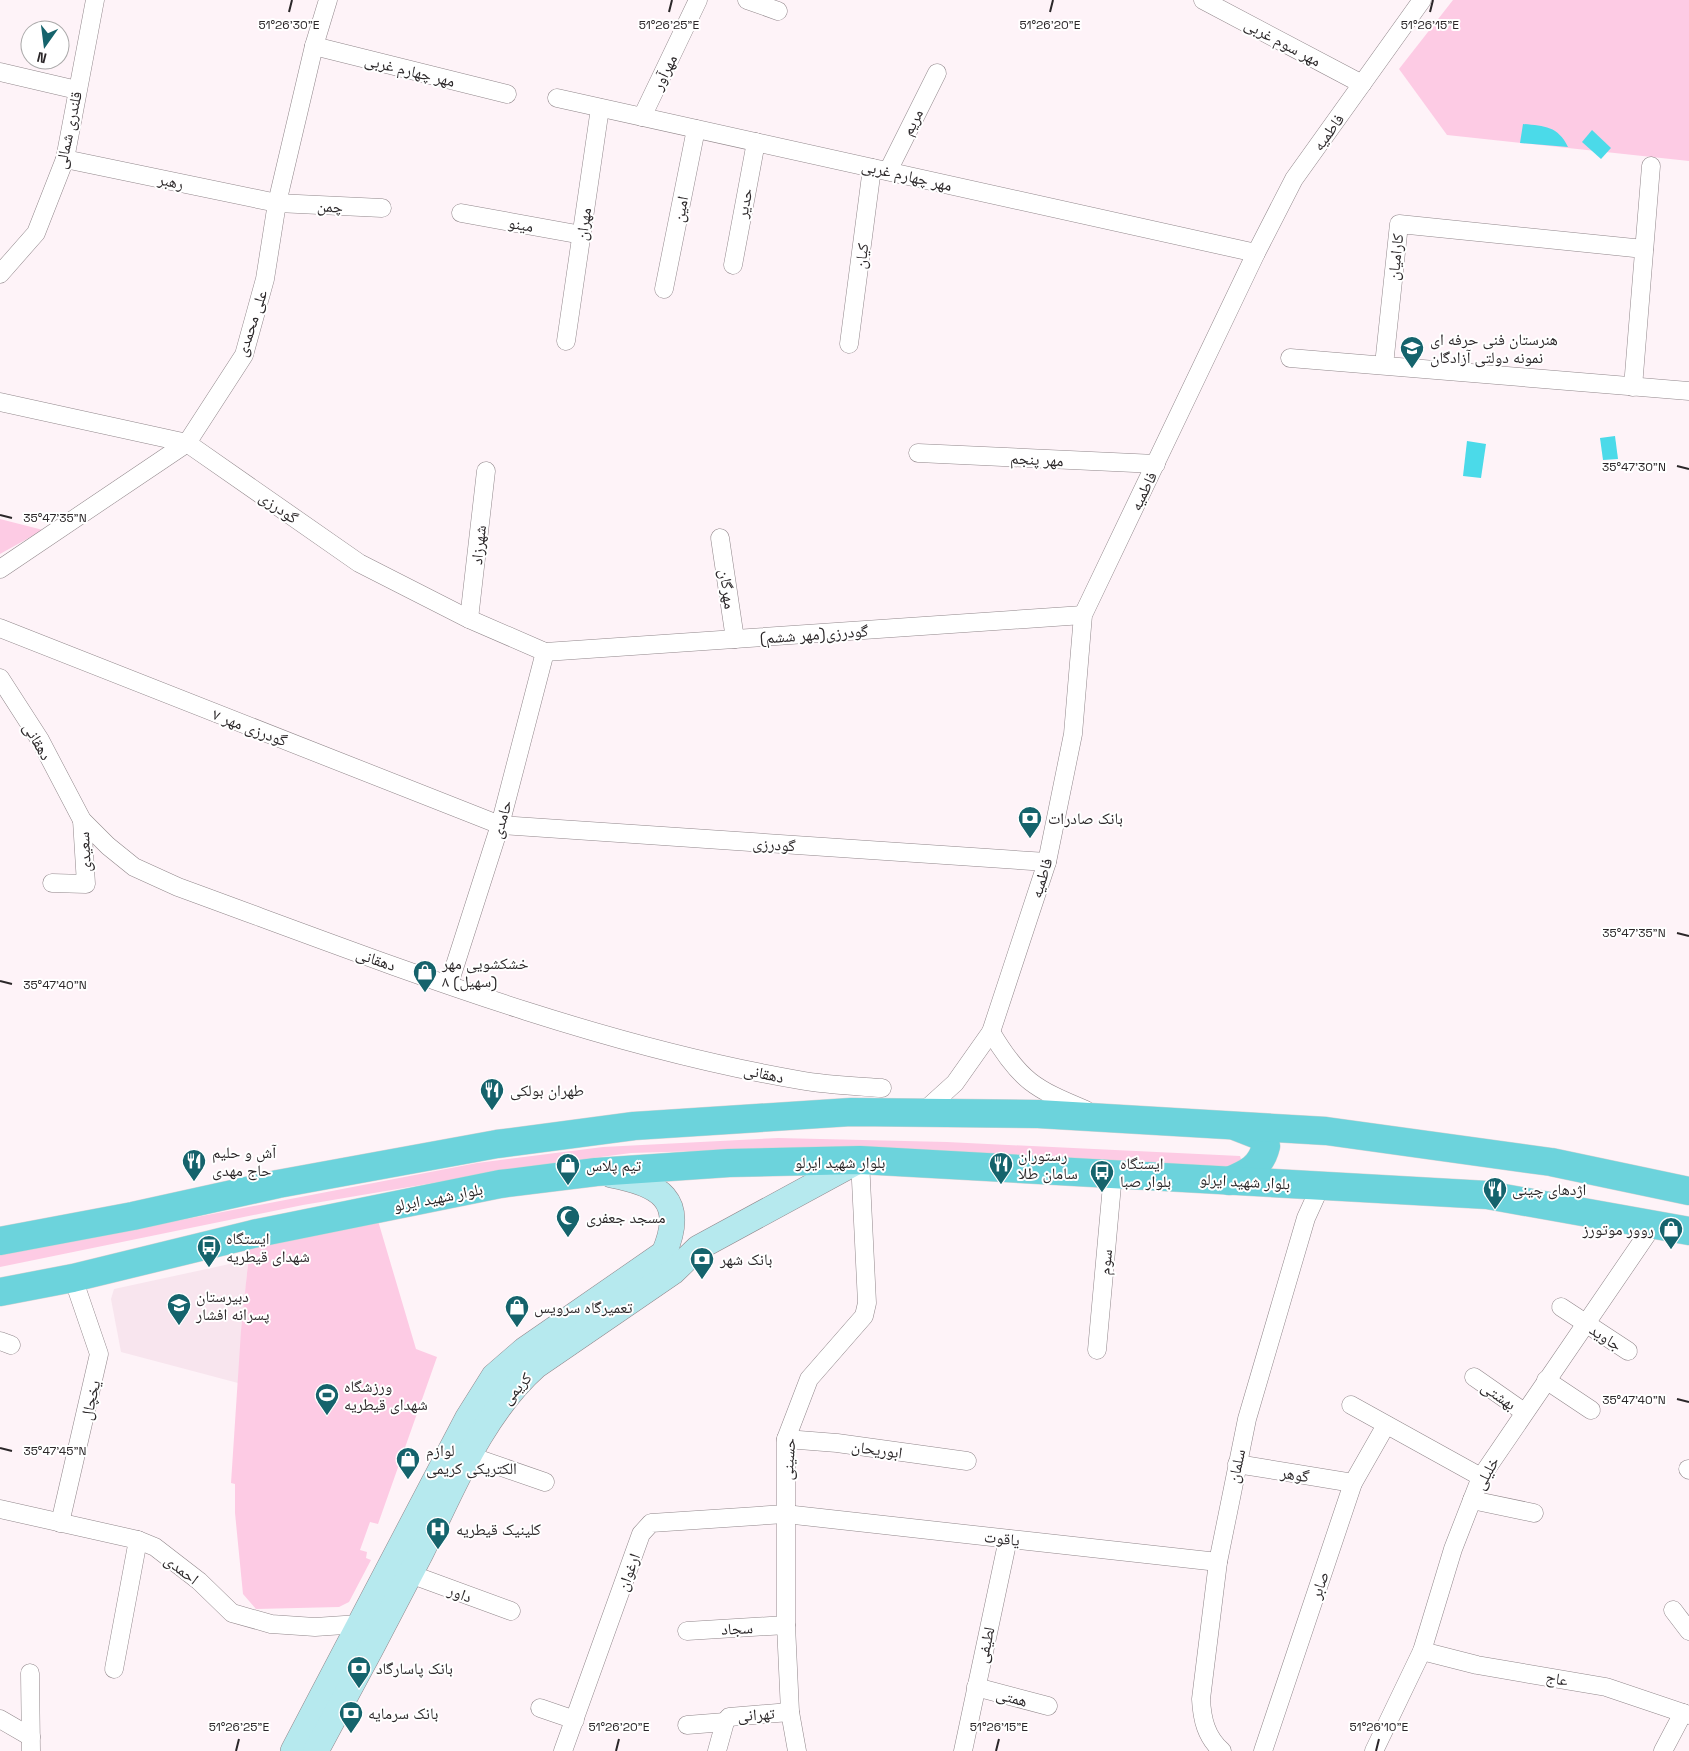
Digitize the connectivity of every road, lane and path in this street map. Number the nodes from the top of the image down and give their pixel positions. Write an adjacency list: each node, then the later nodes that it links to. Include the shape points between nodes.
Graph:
1 (95, 0): 12 (street, قلندری شمالی)
2 (328, 0): 8 (street, علی محمدی)
3 (698, 0): 16 (street, مهرآور)
4 (747, 0): 7 (street)
5 (1203, 0): 11 (street, مهر سوم غربی)
6 (1422, 0): 11 (street, فاطمیه)
7 (778, 11)
8 (314, 46): 13 (street, مهر چهارم غربی); 22 (street, علی محمدی)
9 (0, 72): 12 (street)
10 (938, 73): 21 (street, مریم)
11 (1362, 84): 27 (street, فاطمیه, via 1294,179)
12 (77, 90): 19 (street, قلندری شمالی)
13 (507, 94)
14 (557, 98): 15 (street, مهر چهارم غربی)
15 (600, 108): 16 (street, مهر چهارم غربی); 25 (street, مهران)
16 (642, 117): 17 (street, مهر چهارم غربی)
17 (696, 129): 18 (street, مهر چهارم غربی); 30 (street, امین)
18 (756, 142): 21 (street, مهر چهارم غربی); 28 (street, حدیر)
19 (65, 159): 22 (street, رهبر); 29 (street, قلندری شمالی, via 36,232)
20 (1651, 166): 26 (street)
21 (880, 169): 27 (street, مهر چهارم غربی); 32 (street, کیان)
22 (277, 203): 23 (street, چمن); 38 (street, علی محمدی, via 265,279 244,355)
23 (382, 208)
24 (461, 213): 25 (street, مینو)
25 (582, 235): 31 (street, مهران)
26 (1644, 249): 34 (street, کارامیان, via 1399,224); 35 (street)
27 (1256, 253): 40 (street, فاطمیه)
28 (733, 264)
29 (3, 269)
30 (664, 289)
31 (566, 341)
32 (849, 344)
33 (1290, 358): 34 (street)
34 (1384, 365): 35 (street)
35 (1633, 387): 36 (street)
36 (1689, 391)
37 (0, 402): 38 (street, گودرزی)
38 (187, 443): 43 (street, علی محمدی); 45 (street, گودرزی, via 360,562)
39 (918, 453): 40 (street, مهر پنجم)
40 (1156, 464): 44 (street, فاطمیه)
41 (486, 471): 45 (street, شهرزاد)
42 (720, 538): 47 (street, مهرگان)
43 (0, 569)
44 (1083, 615): 47 (street, گودرزی(مهر ششم)); 52 (street, فاطمیه, via 1073,734)
45 (469, 619): 48 (street, گودرزی)
46 (0, 628): 51 (street, گودرزی مهر ۷)
47 (735, 639): 48 (street, گودرزی(مهر ششم))
48 (545, 652): 51 (street, حامدی)
49 (0, 678): 50 (street, دهقانی, via 40,740)
50 (82, 820): 53 (street, سعیدی, via 86,884); 54 (street, دهقانی, via 134,867 178,887)
51 (500, 825): 52 (street, گودرزی); 54 (street, حامدی)
52 (1047, 862): 55 (street, فاطمیه)
53 (52, 883)
54 (449, 984): 56 (street, دهقانی, via 681,1056 800,1080)
55 (992, 1032): 57 (street, فاطمیه, via 955,1083); 58 (street, via 1008,1061 1026,1080 1055,1097)
56 (882, 1088)
57 (924, 1112): 58 (main road); 68 (main road, via 851,1112 710,1120 634,1126 497,1144 278,1184)
58 (1102, 1117): 59 (main road)
59 (1229, 1125): 63 (main road, via 1260,1136 1266,1146 1258,1165); 65 (main road, via 1326,1131 1551,1162)
60 (860, 1160): 61 (main road, بلوار شهید ایرلو, via 729,1163); 62 (main road, بلوار شهید ایرلو); 81 (street, حسینی, via 867,1304 864,1316 809,1379); 82 (main road, کریمی, via 698,1248 672,1272 536,1366 515,1385)
61 (596, 1172): 69 (main road, بلوار شهید ایرلو, via 491,1186 253,1234); 99 (main road, کریمی, via 646,1183 658,1190 669,1205 672,1219 671,1237 664,1252 524,1350 494,1376 467,1419)
62 (1113, 1174): 63 (main road, بلوار شهید ایرلو); 73 (street, سوم)
63 (1229, 1181): 64 (main road, بلوار شهید ایرلو)
64 (1321, 1185): 66 (main road, بلوار شهید ایرلو, via 1487,1195); 84 (street, سلمان, via 1306,1218 1246,1419)
65 (1689, 1191)
66 (1654, 1224): 67 (main road, بلوار شهید ایرلو); 72 (street, خلیلی)
67 (1689, 1231)
68 (0, 1241)
69 (73, 1278): 70 (main road, بلوار شهید ایرلو); 92 (street, یخچال, via 99,1354)
70 (0, 1292)
71 (1561, 1307): 72 (street)
72 (1584, 1323): 74 (street, جاوید); 76 (street, خلیلی)
73 (1097, 1350)
74 (1628, 1351)
75 (1474, 1377): 79 (street, بهشتی)
76 (1546, 1380): 78 (street); 79 (street, خلیلی)
77 (1351, 1405): 80 (street)
78 (1591, 1410)
79 (1524, 1412): 85 (street, خلیلی)
80 (1386, 1425): 85 (street); 87 (street, صابر)
81 (786, 1439): 83 (street, ابوریحان); 91 (street, حسینی)
82 (470, 1456): 86 (street); 96 (main road, کریمی)
83 (967, 1461)
84 (1236, 1464): 87 (street, گوهر); 95 (street, سلمان)
85 (1481, 1477): 88 (street, خلیلی)
86 (545, 1482)
87 (1353, 1484): 123 (street, صابر)
88 (1472, 1500): 90 (street); 103 (street, خلیلی, via 1453,1549)
89 (0, 1509): 92 (street, احمدی)
90 (1534, 1513)
91 (785, 1514): 93 (street, یاقوت); 100 (street, حسینی); 112 (street, ارغوان, via 651,1523 646,1526)
92 (60, 1523): 94 (street, احمدی)
93 (1008, 1539): 95 (street, یاقوت); 106 (street, لطیفی)
94 (138, 1540): 99 (street, احمدی, via 155,1548 198,1581 232,1613 271,1624 315,1627); 104 (street)
95 (1218, 1562): 122 (street, سلمان, via 1201,1699 1202,1718 1209,1736)
96 (410, 1574): 98 (street, داور); 117 (main road, کریمی)
97 (1673, 1610): 102 (street)
98 (511, 1611)
99 (359, 1624): 116 (main road, کریمی)
100 (786, 1625): 101 (street, سجاد); 109 (street, حسینی)
101 (687, 1631)
102 (1689, 1631)
103 (1422, 1651): 110 (street, عاج, via 1477,1665 1606,1687); 124 (street, خلیلی)
104 (114, 1669)
105 (30, 1673): 115 (street)
106 (976, 1688): 107 (street, همتی); 121 (street, لطیفی)
107 (1048, 1706)
108 (540, 1708): 112 (street)
109 (790, 1712): 113 (street, تهرانی, via 735,1715); 120 (street, حسینی)
110 (1686, 1714): 125 (street)
111 (0, 1719): 115 (street)
112 (575, 1720): 118 (street, ارغوان)
113 (725, 1722): 114 (street); 119 (street, تهرانی)
114 (687, 1725)
115 (31, 1744)
116 (293, 1751)
117 (316, 1751)
118 (564, 1751)
119 (717, 1751)
120 (797, 1751)
121 (963, 1751)
122 (1222, 1751)
123 (1263, 1751)
124 (1374, 1751)
125 (1663, 1751)

